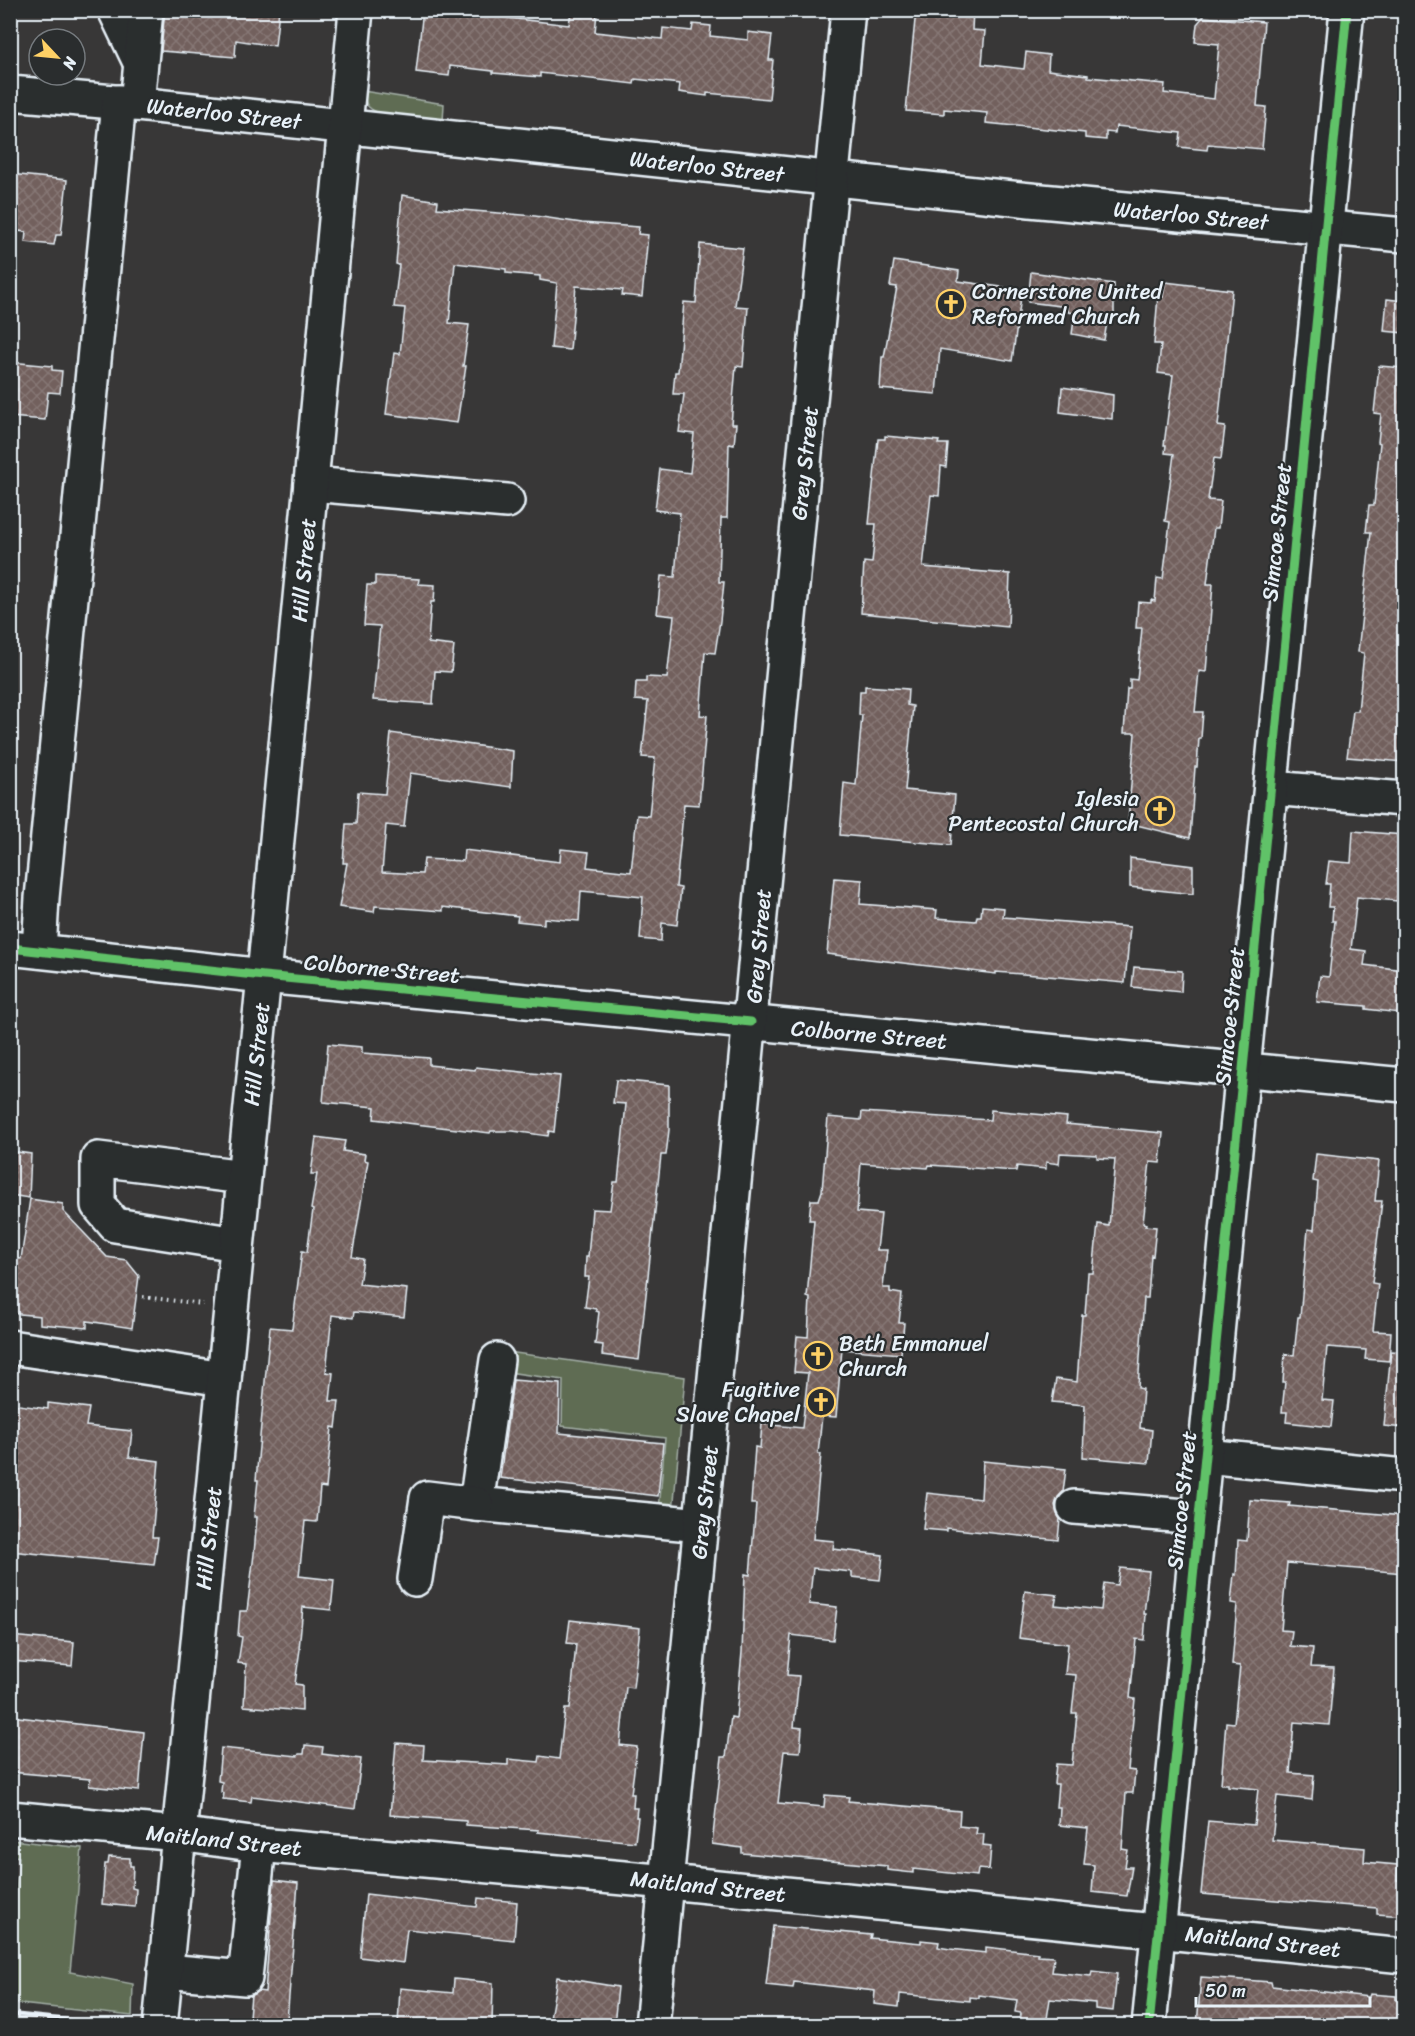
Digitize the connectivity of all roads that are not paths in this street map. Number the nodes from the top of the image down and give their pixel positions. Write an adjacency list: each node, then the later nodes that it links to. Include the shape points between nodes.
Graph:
1 (115, 10): 6 (street)
2 (146, 10): 6 (street)
3 (356, 10): 9 (street, Hill Street)
4 (848, 10): 10 (street, Grey Street)
5 (1347, 10): 11 (street, Simcoe Street)
6 (140, 63): 8 (street)
7 (10, 93): 8 (street, Waterloo Street)
8 (128, 103): 9 (street, Waterloo Street); 17 (street, via 42,898)
9 (344, 126): 10 (street, Waterloo Street); 13 (street, Hill Street)
10 (831, 179): 11 (street, Waterloo Street); 19 (street, Grey Street)
11 (1325, 228): 12 (street, Waterloo Street); 15 (street, Simcoe Street)
12 (1404, 235)
13 (311, 484): 14 (street); 18 (street, Hill Street)
14 (507, 501)
15 (1271, 788): 16 (street); 20 (street, Simcoe Street)
16 (1404, 799)
17 (25, 949): 18 (street, Colborne Street)
18 (264, 976): 19 (street, Colborne Street); 22 (street, Hill Street)
19 (751, 1023): 20 (street, Colborne Street); 32 (street, Grey Street)
20 (1243, 1069): 21 (street, Colborne Street); 27 (street, Simcoe Street)
21 (1404, 1085)
22 (244, 1177): 23 (street, Hill Street); 23 (street, via 98,1159 98,1205 116,1225)
23 (237, 1244): 26 (street, Hill Street)
24 (10, 1347): 26 (street)
25 (497, 1360): 29 (street)
26 (224, 1379): 35 (street, Hill Street)
27 (1205, 1456): 28 (street); 31 (street, Simcoe Street)
28 (1404, 1476)
29 (476, 1504): 32 (street); 33 (street, via 427,1498)
30 (1074, 1507): 31 (street)
31 (1199, 1516): 38 (street, Simcoe Street)
32 (702, 1524): 37 (street, Grey Street)
33 (416, 1579)
34 (10, 1818): 35 (street, Maitland Street)
35 (178, 1834): 36 (street, Maitland Street); 40 (street, Hill Street)
36 (259, 1845): 37 (street, Maitland Street); 40 (street, via 245,1978)
37 (668, 1882): 38 (street, Maitland Street); 42 (street, Grey Street)
38 (1158, 1931): 39 (street, Maitland Street); 43 (street, Simcoe Street)
39 (1404, 1956)
40 (165, 1971): 41 (street, Hill Street)
41 (160, 2025)
42 (652, 2025)
43 (1149, 2025)

